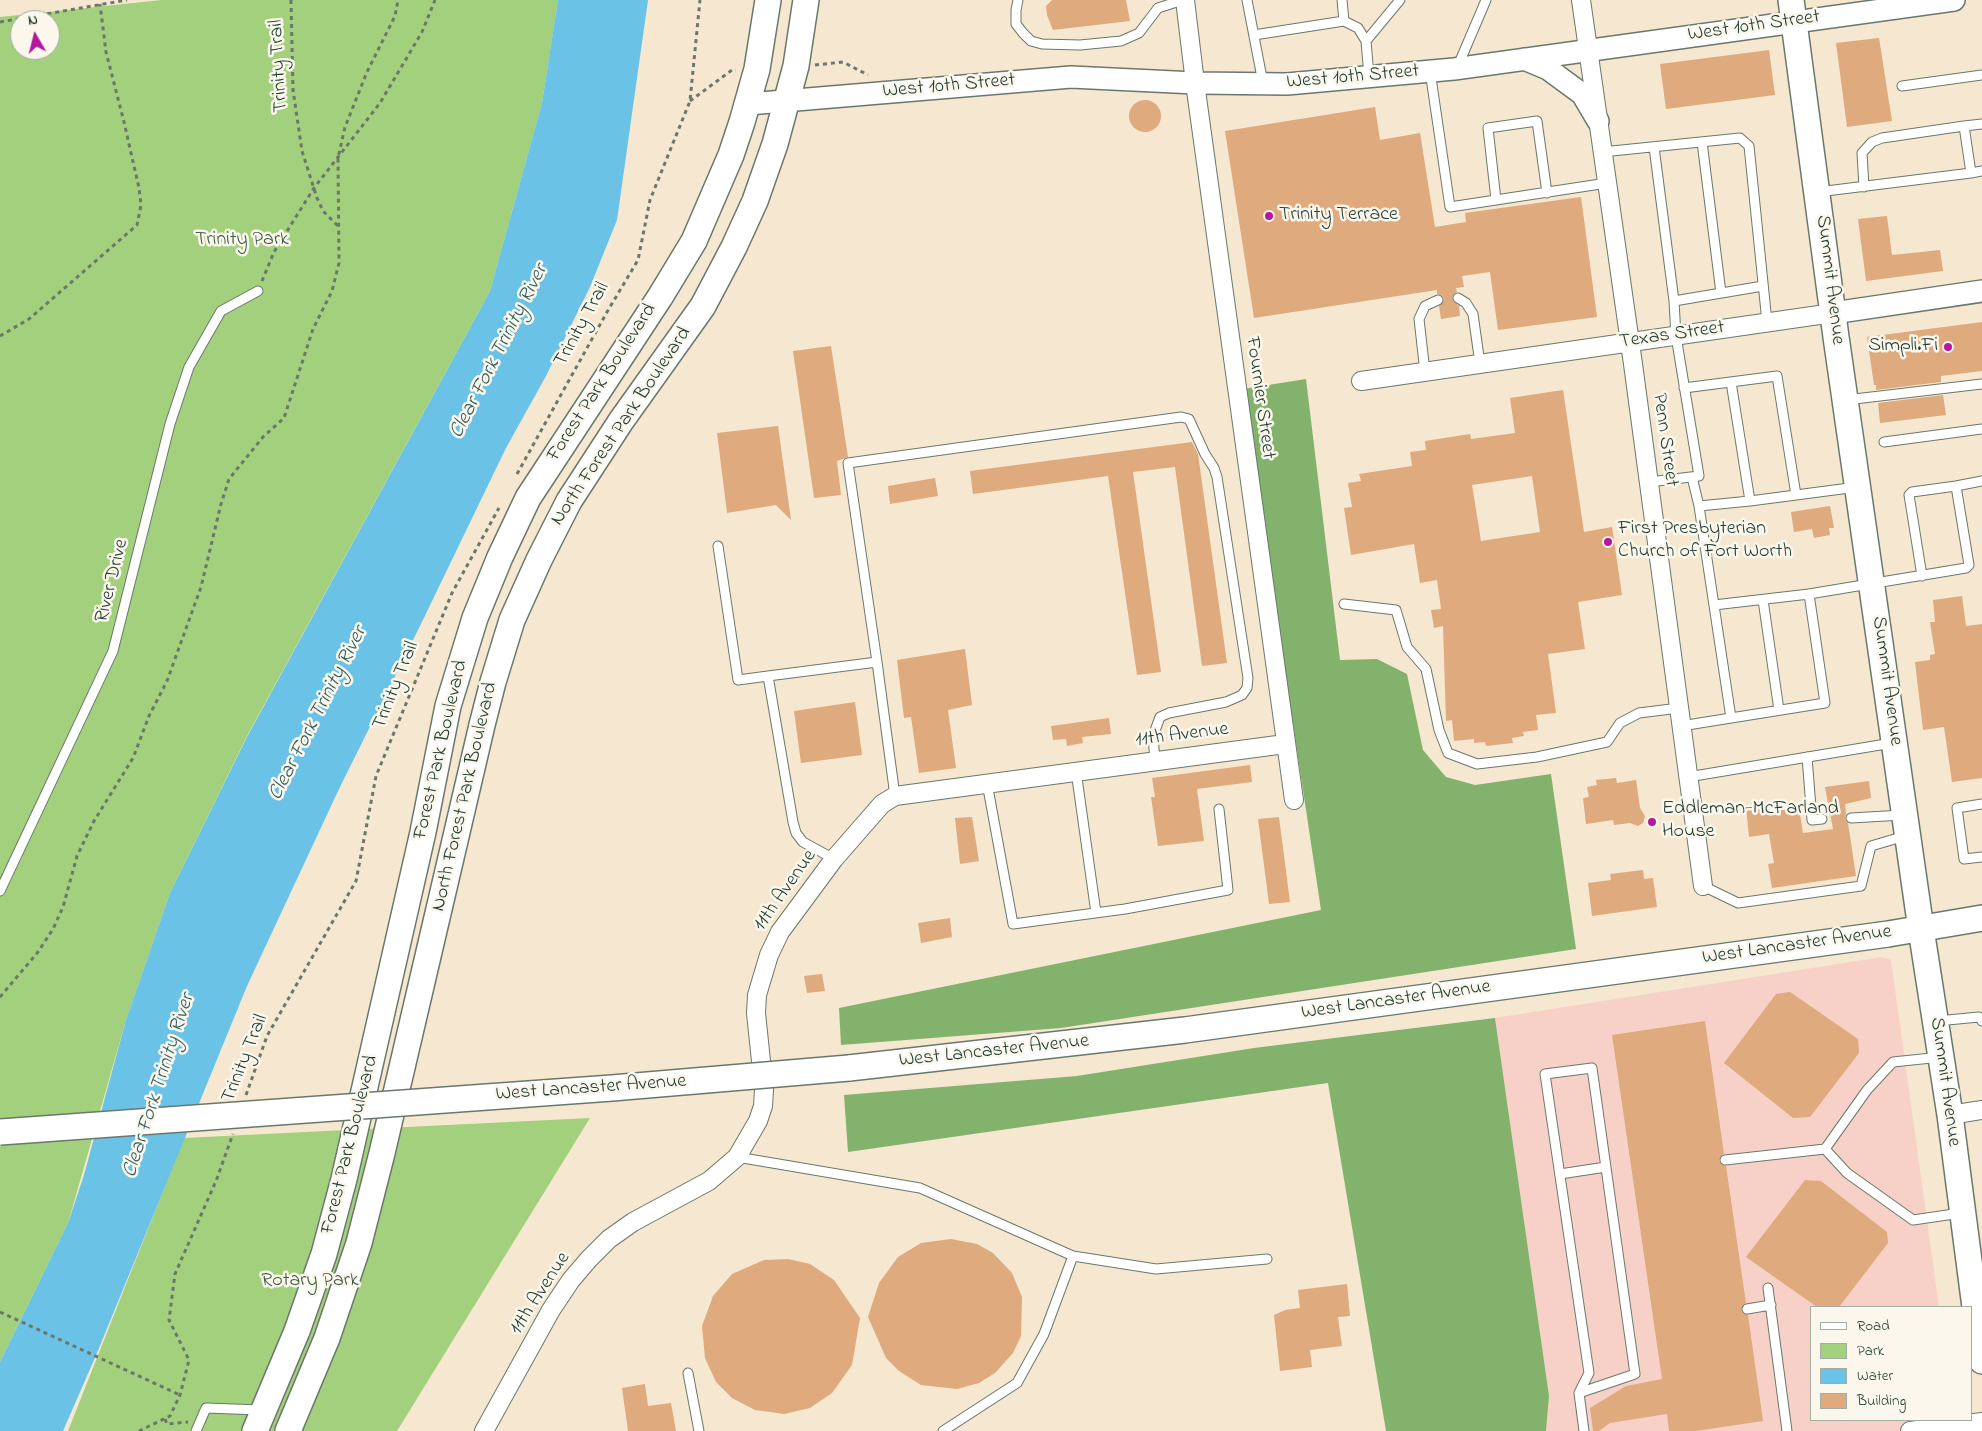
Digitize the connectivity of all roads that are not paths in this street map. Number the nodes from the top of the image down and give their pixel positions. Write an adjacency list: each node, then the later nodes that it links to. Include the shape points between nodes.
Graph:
1 (768, 0): 25 (main road, Forest Park Boulevard)
2 (806, 0): 24 (main road, North Forest Park Boulevard, via 796,66)
3 (1018, 0): 4 (lane, via 1016,24 1032,41 1080,45 1121,41 1139,33 1158,8)
4 (1184, 0): 21 (street, Fournier Street)
5 (1247, 0): 13 (lane)
6 (1342, 0): 12 (lane)
7 (1400, 0): 14 (lane)
8 (1486, 0): 17 (lane)
9 (1581, 0): 15 (street, Penn Street)
10 (1954, 0): 11 (street, West 10th Street)
11 (1792, 10): 15 (street, West 10th Street); 36 (main road, Summit Avenue)
12 (1344, 21): 13 (lane); 14 (lane, via 1358,28)
13 (1254, 35): 22 (lane)
14 (1366, 41): 20 (lane)
15 (1587, 50): 16 (street, West 10th Street); 26 (street, Penn Street)
16 (1522, 58): 17 (street, West 10th Street); 26 (street, via 1548,69 1582,94)
17 (1457, 68): 18 (street, West 10th Street)
18 (1430, 71): 20 (street, West 10th Street); 38 (lane, via 1450,208)
19 (1982, 75): 23 (lane)
20 (1369, 77): 22 (street, West 10th Street)
21 (1195, 84): 22 (street, West 10th Street); 24 (street, West 10th Street, via 1071,77); 81 (street, Fournier Street)
22 (1263, 85)
23 (1902, 86)
24 (786, 101): 25 (street, West 10th Street); 108 (main road, North Forest Park Boulevard, via 755,201 715,286 569,501 512,620 482,725)
25 (748, 104): 123 (main road, Forest Park Boulevard, via 731,154 694,241 528,498 475,618 448,706 423,832 339,1198 298,1331)
26 (1598, 121): 31 (street, Penn Street)
27 (1982, 124): 28 (lane)
28 (1964, 126): 33 (lane); 35 (lane, via 1872,142 1862,153)
29 (1702, 142): 30 (lane); 39 (lane, via 1740,138 1749,146); 42 (lane)
30 (1654, 147): 31 (lane); 45 (lane)
31 (1602, 152): 34 (street, Penn Street)
32 (1982, 171): 33 (lane)
33 (1971, 173): 35 (lane)
34 (1607, 183): 37 (lane); 49 (street, Penn Street)
35 (1864, 186): 36 (lane)
36 (1818, 192): 46 (main road, Summit Avenue)
37 (1547, 193): 38 (lane); 38 (lane, via 1536,121 1488,128)
38 (1496, 200)
39 (1763, 286): 42 (lane); 47 (lane)
40 (258, 291): 97 (lane, River Drive, via 221,311 189,367 170,424 113,651)
41 (1982, 291): 46 (street, Texas Street)
42 (1721, 293): 45 (lane)
43 (1458, 298): 50 (lane, via 1473,314)
44 (1438, 300): 51 (lane, via 1425,306 1419,319)
45 (1674, 301): 48 (lane)
46 (1833, 313): 47 (street, Texas Street); 56 (main road, Summit Avenue)
47 (1767, 322): 48 (street, Texas Street)
48 (1676, 336): 49 (street, Texas Street); 55 (lane)
49 (1630, 343): 50 (street, Texas Street); 61 (street, Penn Street)
50 (1480, 364): 51 (street, Texas Street)
51 (1425, 372): 52 (street, Texas Street)
52 (1361, 381)
53 (1731, 382): 55 (lane); 64 (lane, via 1777,376); 65 (lane)
54 (1982, 384): 56 (lane)
55 (1684, 388): 59 (lane, via 1699,476)
56 (1846, 400): 63 (main road, Summit Avenue)
57 (1982, 429): 58 (lane)
58 (1884, 442)
59 (1692, 477): 61 (lane); 66 (lane)
60 (1982, 481): 62 (lane)
61 (1649, 482): 76 (street, Penn Street)
62 (1956, 486): 68 (lane, via 1969,565); 68 (lane, via 1912,492 1909,496)
63 (1858, 487): 64 (lane); 69 (main road, Summit Avenue)
64 (1796, 495): 65 (lane)
65 (1750, 501): 66 (lane)
66 (1698, 506): 73 (lane)
67 (718, 546): 75 (lane, via 738,680)
68 (1922, 576): 69 (lane)
69 (1872, 584): 70 (lane); 80 (main road, Summit Avenue)
70 (1809, 594): 71 (lane); 77 (lane, via 1825,703)
71 (1763, 600): 73 (lane); 77 (lane)
72 (1344, 604): 76 (lane, via 1396,610 1407,647 1426,669 1438,730 1448,753 1477,764 1537,757 1606,742 1620,723 1639,713)
73 (1714, 605): 78 (lane)
74 (877, 662): 75 (lane); 83 (lane, via 848,463 1181,416 1189,419 1217,477 1248,678 1242,695 1226,702 1160,717 1153,736); 87 (lane)
75 (768, 676): 95 (lane, via 796,833 803,842)
76 (1679, 708): 79 (street, Penn Street)
77 (1779, 710): 78 (lane)
78 (1731, 718): 79 (lane)
79 (1681, 726): 85 (street, Penn Street)
80 (1894, 742): 82 (lane); 93 (main road, Summit Avenue)
81 (1285, 744): 83 (street, 11th Avenue); 88 (street, Fournier Street)
82 (1808, 757): 85 (lane); 92 (lane, via 1812,820)
83 (1155, 761): 84 (street, 11th Avenue)
84 (1076, 772): 86 (street, 11th Avenue); 98 (lane)
85 (1688, 777): 96 (street, Penn Street)
86 (987, 783): 87 (street, 11th Avenue); 98 (lane, via 1013,924)
87 (895, 796): 95 (street, 11th Avenue, via 869,817)
88 (1294, 800)
89 (1982, 804): 94 (lane, via 1957,808 1964,860)
90 (1220, 809): 98 (lane, via 1228,890)
91 (1851, 818): 93 (lane)
92 (1822, 819)
93 (1906, 825): 96 (lane, via 1871,846 1861,886 1738,903); 100 (main road, Summit Avenue)
94 (1982, 857)
95 (834, 858): 109 (street, 11th Avenue, via 780,932 760,978 756,1014 763,1106)
96 (1703, 886)
97 (0, 891)
98 (1096, 913)
99 (1982, 918): 100 (main road, West Lancaster Avenue)
100 (1921, 929): 101 (main road, Summit Avenue); 106 (main road, West Lancaster Avenue, bridge, via 1185,1030 849,1068)
101 (1935, 1021): 102 (lane, via 1979,1018); 103 (main road, Summit Avenue)
102 (1982, 1021)
103 (1941, 1057): 105 (main road, Summit Avenue); 107 (lane, via 1893,1062 1867,1090)
104 (1982, 1110): 105 (street)
105 (1950, 1115): 113 (main road, Summit Avenue)
106 (0, 1132)
107 (1825, 1149): 110 (lane); 113 (lane, via 1846,1174 1914,1220)
108 (382, 1153): 126 (main road, Forest Park Boulevard, via 343,1292)
109 (737, 1157): 114 (lane, via 920,1188); 127 (street, 11th Avenue, via 709,1180 633,1222 589,1258 551,1310)
110 (1725, 1160)
111 (1606, 1168): 112 (lane); 112 (lane, via 1592,1068 1545,1074); 122 (lane, via 1635,1374)
112 (1560, 1174): 122 (lane, via 1589,1373)
113 (1962, 1212): 116 (main road, Summit Avenue)
114 (1073, 1256): 115 (lane, via 1156,1269); 129 (lane, via 1044,1334 1018,1382)
115 (1267, 1259)
116 (1977, 1285): 120 (main road, Summit Avenue)
117 (1768, 1288): 118 (lane)
118 (1770, 1305): 119 (lane); 131 (lane)
119 (1747, 1309)
120 (1982, 1361)
121 (688, 1373): 128 (lane)
122 (1579, 1393): 130 (lane)
123 (260, 1421): 125 (lane, via 206,1408)
124 (1982, 1422): 132 (street)
125 (196, 1431)
126 (288, 1431)
127 (484, 1431)
128 (699, 1431)
129 (943, 1431)
130 (1584, 1431)
131 (1787, 1431)
132 (1910, 1431)

